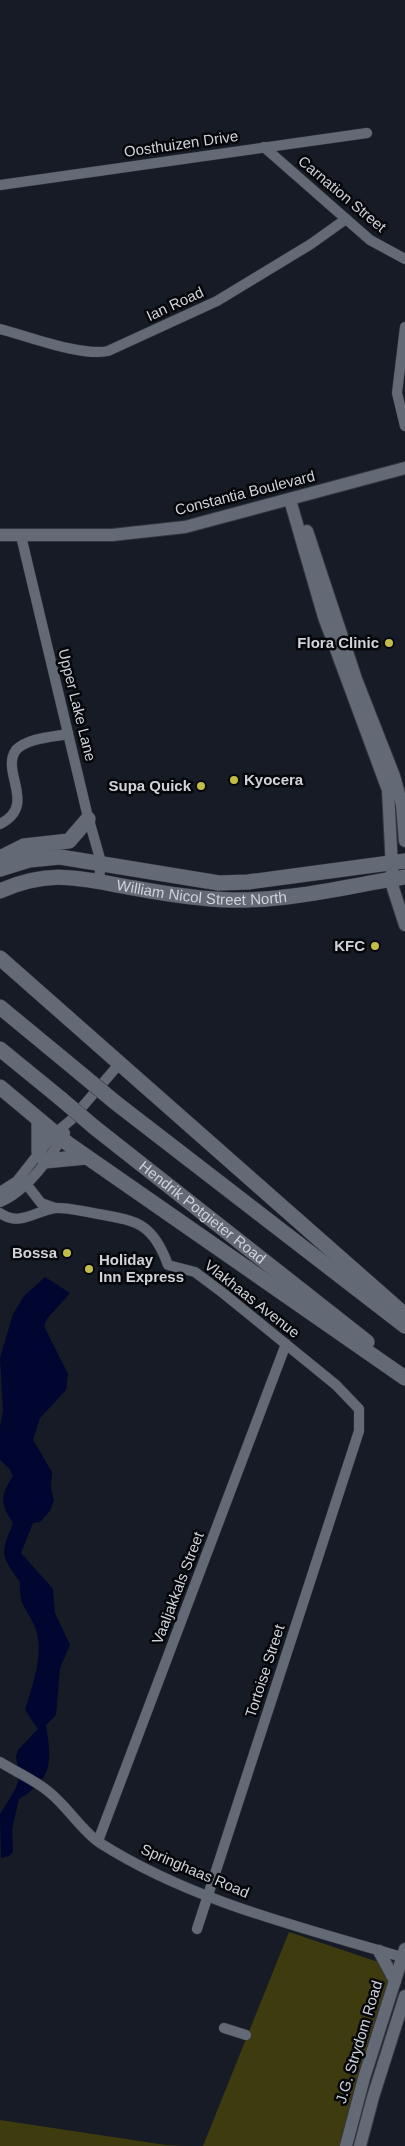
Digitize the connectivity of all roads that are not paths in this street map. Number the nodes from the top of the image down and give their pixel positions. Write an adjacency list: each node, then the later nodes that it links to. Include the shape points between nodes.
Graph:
1 (367, 133): 2 (street, Oosthuizen Drive)
2 (264, 147): 3 (street, Oosthuizen Drive); 4 (street, Carnation Street)
3 (0, 185)
4 (346, 219): 5 (street, Carnation Street, via 370,240); 8 (street, Ian Road, via 217,301 108,350 98,353 79,350)
5 (402, 257): 6 (street)
6 (405, 266)
7 (405, 327): 9 (street, via 397,393)
8 (0, 329)
9 (405, 426)
10 (405, 468): 11 (street, Constantia Boulevard)
11 (294, 499): 13 (street, Constantia Boulevard, via 184,527 112,535); 17 (street, via 394,776 402,805); 20 (street, via 324,617 388,790)
12 (0, 535): 13 (street, Constantia Boulevard)
13 (21, 536): 14 (street, Upper Lake Lane)
14 (68, 734): 15 (street, Upper Lake Lane); 16 (street, via 29,742 15,750 11,762 16,807)
15 (88, 819): 18 (main road, via 69,841 24,846); 19 (street, Upper Lake Lane)
16 (0, 824)
17 (405, 841)
18 (0, 858)
19 (101, 862): 20 (main road, William Nicol Street North, via 219,883); 21 (main road, William Nicol Street North, via 44,858); 23 (street, Upper Lake Lane)
20 (398, 862): 22 (street)
21 (0, 869)
22 (399, 878): 23 (main road, William Nicol Street North, via 294,895 234,900 194,898); 25 (street, via 393,888)
23 (99, 880): 24 (main road, William Nicol Street North, via 57,876 36,878)
24 (0, 891)
25 (405, 925)
26 (0, 958): 29 (main road)
27 (0, 1007): 41 (main road, bridge, via 116,1103)
28 (0, 1049): 43 (main road, Hendrik Potgieter Road, bridge)
29 (120, 1063): 32 (street); 40 (main road)
30 (0, 1087): 31 (main road)
31 (39, 1121): 32 (main road); 33 (main road)
32 (58, 1136): 33 (street); 34 (main road)
33 (42, 1157): 34 (main road); 35 (street); 36 (street)
34 (86, 1157): 44 (main road)
35 (27, 1185): 37 (street); 38 (street, via 41,1203)
36 (0, 1192)
37 (0, 1202)
38 (55, 1208): 39 (street, Vlakhaas Avenue, via 22,1219); 42 (street, Vlakhaas Avenue, via 135,1222 158,1239 168,1265 195,1272)
39 (0, 1213)
40 (405, 1316)
41 (405, 1326)
42 (286, 1344): 45 (street, Vlakhaas Avenue, via 356,1404); 47 (street, Vaaljakkals Street)
43 (405, 1373)
44 (405, 1378)
45 (360, 1422): 48 (street, Tortoise Street)
46 (0, 1762): 47 (street, Springhaas Road, via 49,1791)
47 (98, 1841): 48 (street, Springhaas Road, via 147,1869)
48 (208, 1896): 49 (street, Tortoise Street); 50 (street, Springhaas Road, via 285,1924)
49 (198, 1929)
50 (379, 1951): 51 (street, Springhaas Road); 52 (street)
51 (404, 1955): 52 (street, J.G. Strydom Road)
52 (395, 1981): 56 (street, J.G. Strydom Road)
53 (405, 1996): 57 (street, J.G. Strydom Road)
54 (224, 2028): 55 (street)
55 (246, 2035)
56 (346, 2146)
57 (360, 2146)

